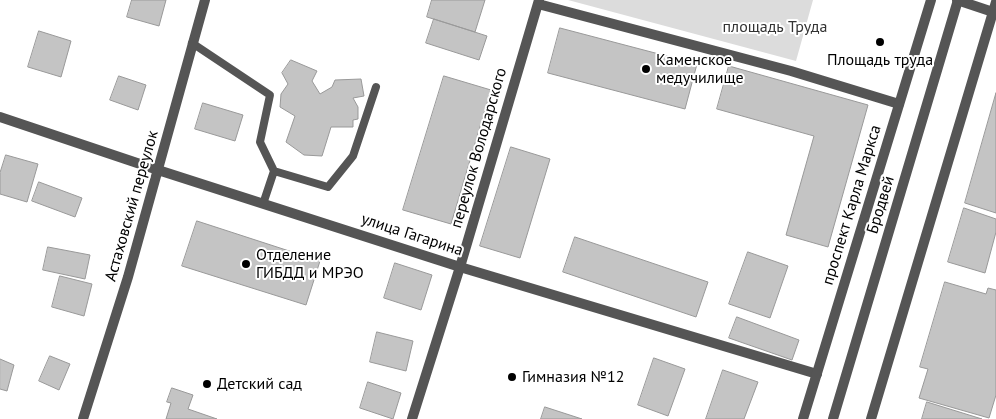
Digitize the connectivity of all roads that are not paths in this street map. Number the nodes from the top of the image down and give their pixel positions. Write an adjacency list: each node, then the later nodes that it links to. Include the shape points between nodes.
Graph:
1 (205, 0): 6 (street, Астаховский переулок)
2 (931, 0): 8 (street, проспект Карла Маркса)
3 (958, 0): 5 (street); 18 (street, Бродвей)
4 (538, 2): 8 (street); 13 (street, переулок Володарского)
5 (995, 9): 19 (street)
6 (192, 43): 10 (street, Астаховский переулок); 11 (lane, via 270,95 260,142)
7 (376, 87): 11 (lane, via 353,156 328,187)
8 (899, 104): 14 (street, проспект Карла Маркса)
9 (0, 117): 10 (street, улица Гагарина)
10 (158, 170): 12 (street, улица Гагарина); 15 (street, Астаховский переулок)
11 (274, 171): 12 (lane)
12 (264, 204): 13 (street, улица Гагарина)
13 (460, 267): 14 (street, улица Гагарина); 16 (street, переулок Володарского)
14 (816, 374): 17 (street, проспект Карла Маркса)
15 (83, 419)
16 (412, 419)
17 (803, 419)
18 (832, 419)
19 (871, 419)

